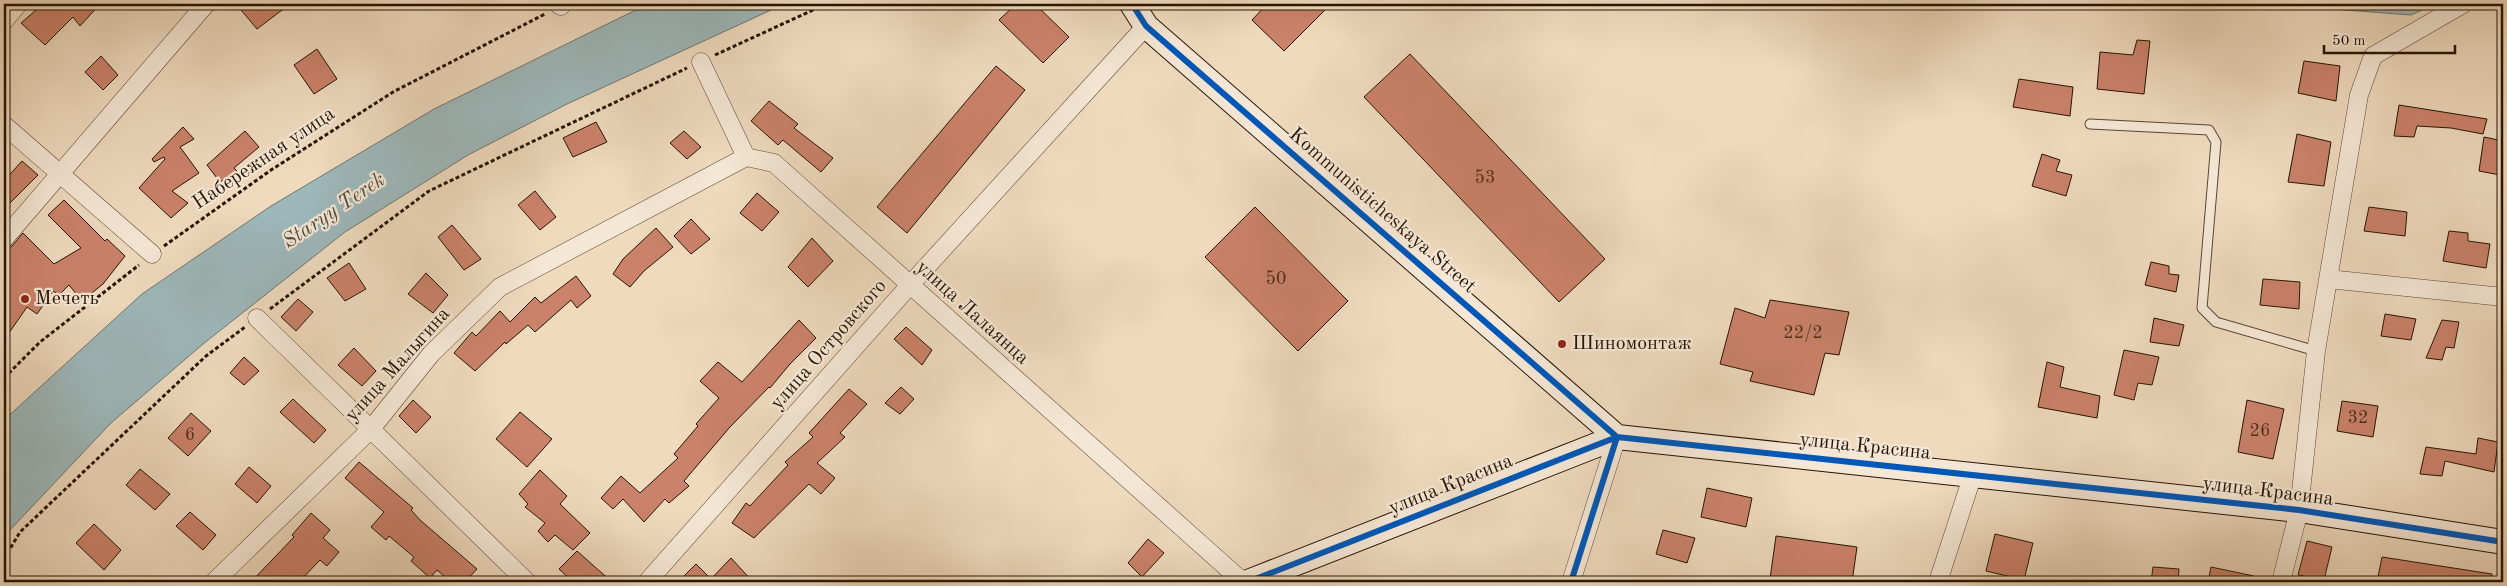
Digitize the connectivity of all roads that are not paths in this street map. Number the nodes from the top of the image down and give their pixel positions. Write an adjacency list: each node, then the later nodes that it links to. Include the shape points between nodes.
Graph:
1 (18, 4): 5 (street)
2 (206, 4): 11 (street)
3 (1132, 4): 6 (street, Kommunisticheskaya Street)
4 (2463, 4): 14 (street, улица Красина, via 2373,56 2359,95)
5 (4, 21)
6 (1146, 26): 15 (street, улица Островского); 20 (street, Kommunisticheskaya Street)
7 (701, 62): 10 (street)
8 (2090, 124): 18 (lane, via 2209,130 2216,142 2202,308 2216,322)
9 (4, 125): 11 (street)
10 (746, 157): 15 (street, улица Лалаянца, via 774,163); 19 (street, улица Малыгина, via 500,287 431,354)
11 (60, 174): 12 (street); 13 (street)
12 (4, 239)
13 (152, 254)
14 (2328, 279): 16 (street); 18 (street, улица Красина)
15 (909, 286): 26 (street, улица Островского); 27 (street, улица Лалаянца)
16 (2503, 297)
17 (257, 318): 19 (street)
18 (2316, 351): 22 (street, улица Красина)
19 (371, 429): 24 (street, улица Малыгина); 25 (street)
20 (1617, 437): 21 (street, улица Красина); 28 (street, улица Красина); 29 (street)
21 (1974, 474): 22 (street, улица Красина); 30 (street)
22 (2299, 510): 23 (street, улица Красина); 31 (street)
23 (2503, 542)
24 (214, 582)
25 (527, 582)
26 (647, 582)
27 (1243, 582)
28 (1248, 582)
29 (1570, 582)
30 (1938, 582)
31 (2281, 582)

